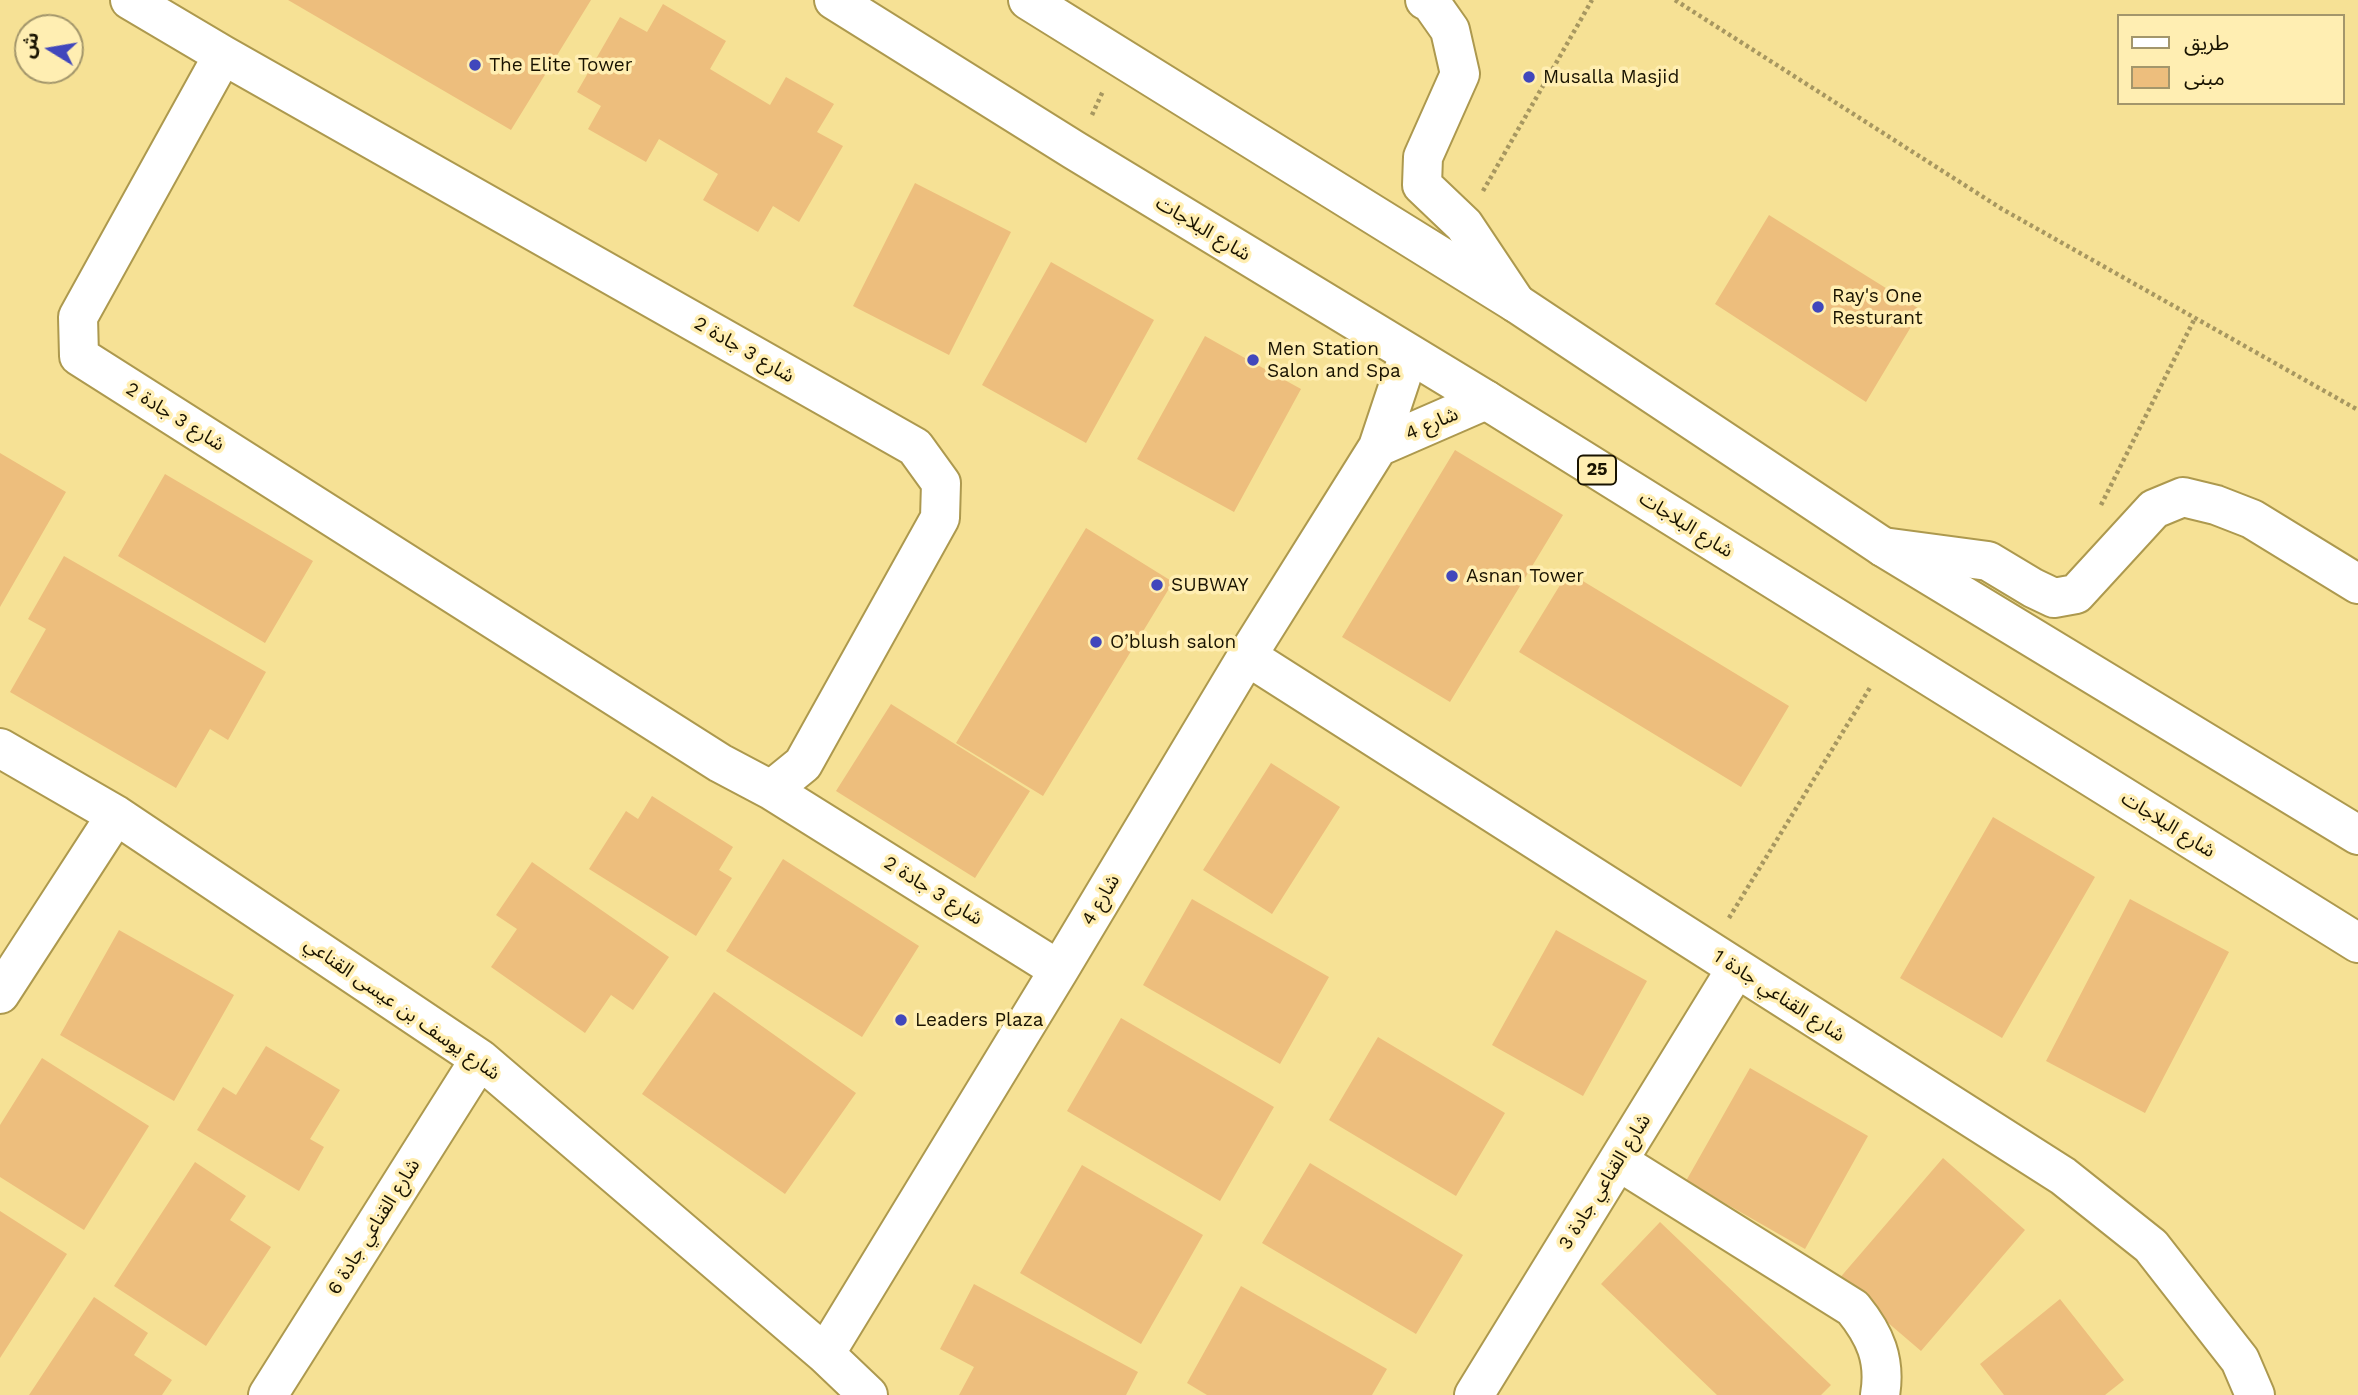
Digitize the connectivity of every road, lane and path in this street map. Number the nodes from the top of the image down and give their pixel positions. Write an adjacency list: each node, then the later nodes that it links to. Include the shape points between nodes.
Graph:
1 (130, 0): 7 (street, شارع 3 جادة 2)
2 (834, 0): 9 (street, شارع البلاجات / 25)
3 (1028, 0): 8 (street)
4 (1425, 0): 10 (street, via 1450,30 1460,74 1423,157 1422,186)
5 (1592, 0): 10 (path)
6 (1675, 0): 12 (path, via 2002,209)
7 (223, 55): 23 (street, شارع 3 جادة 2, via 78,317 79,356 720,763); 23 (street, شارع 3 جادة 2, via 915,447 941,483 940,518 803,764)
8 (1120, 56): 9 (path); 11 (street)
9 (1074, 150): 13 (street, شارع البلاجات / 25)
10 (1464, 225): 11 (street)
11 (1516, 303): 18 (street)
12 (2194, 318): 15 (path); 17 (path)
13 (1409, 354): 14 (street, شارع البلاجات / 25); 16 (street, شارع 4)
14 (1486, 400): 16 (street, شارع 4); 20 (street, شارع البلاجات / 25)
15 (2358, 410)
16 (1377, 447): 21 (street, شارع 4)
17 (2097, 513)
18 (1883, 547): 19 (street, via 1988,561 2054,598 2076,594 2154,509 2183,497 2252,519); 25 (street)
19 (2358, 584)
20 (1892, 653): 26 (street, شارع البلاجات / 25); 27 (path)
21 (1247, 656): 27 (street, شارع القناعي جادة 1); 28 (street, شارع 4)
22 (0, 748): 24 (street, شارع يوسف بن عيسى القناعي)
23 (771, 790): 28 (street, شارع 3 جادة 2)
24 (116, 815): 29 (street); 30 (street, شارع يوسف بن عيسى القناعي)
25 (2350, 834)
26 (2358, 943)
27 (1722, 960): 31 (street, شارع القناعي جادة 3); 37 (street, شارع القناعي جادة 1, via 2063,1176 2151,1246 2240,1360)
28 (1059, 970): 32 (street, شارع 4)
29 (0, 994)
30 (480, 1059): 32 (street, شارع يوسف بن عيسى القناعي); 33 (street, شارع القناعي جادة 6)
31 (1618, 1161): 35 (street, شارع القناعي جادة 3); 36 (street, via 1853,1308 1876,1341 1882,1361)
32 (825, 1354): 34 (street, شارع يوسف بن عيسى القناعي)
33 (268, 1395)
34 (868, 1395)
35 (1474, 1395)
36 (1880, 1395)
37 (2255, 1395)

